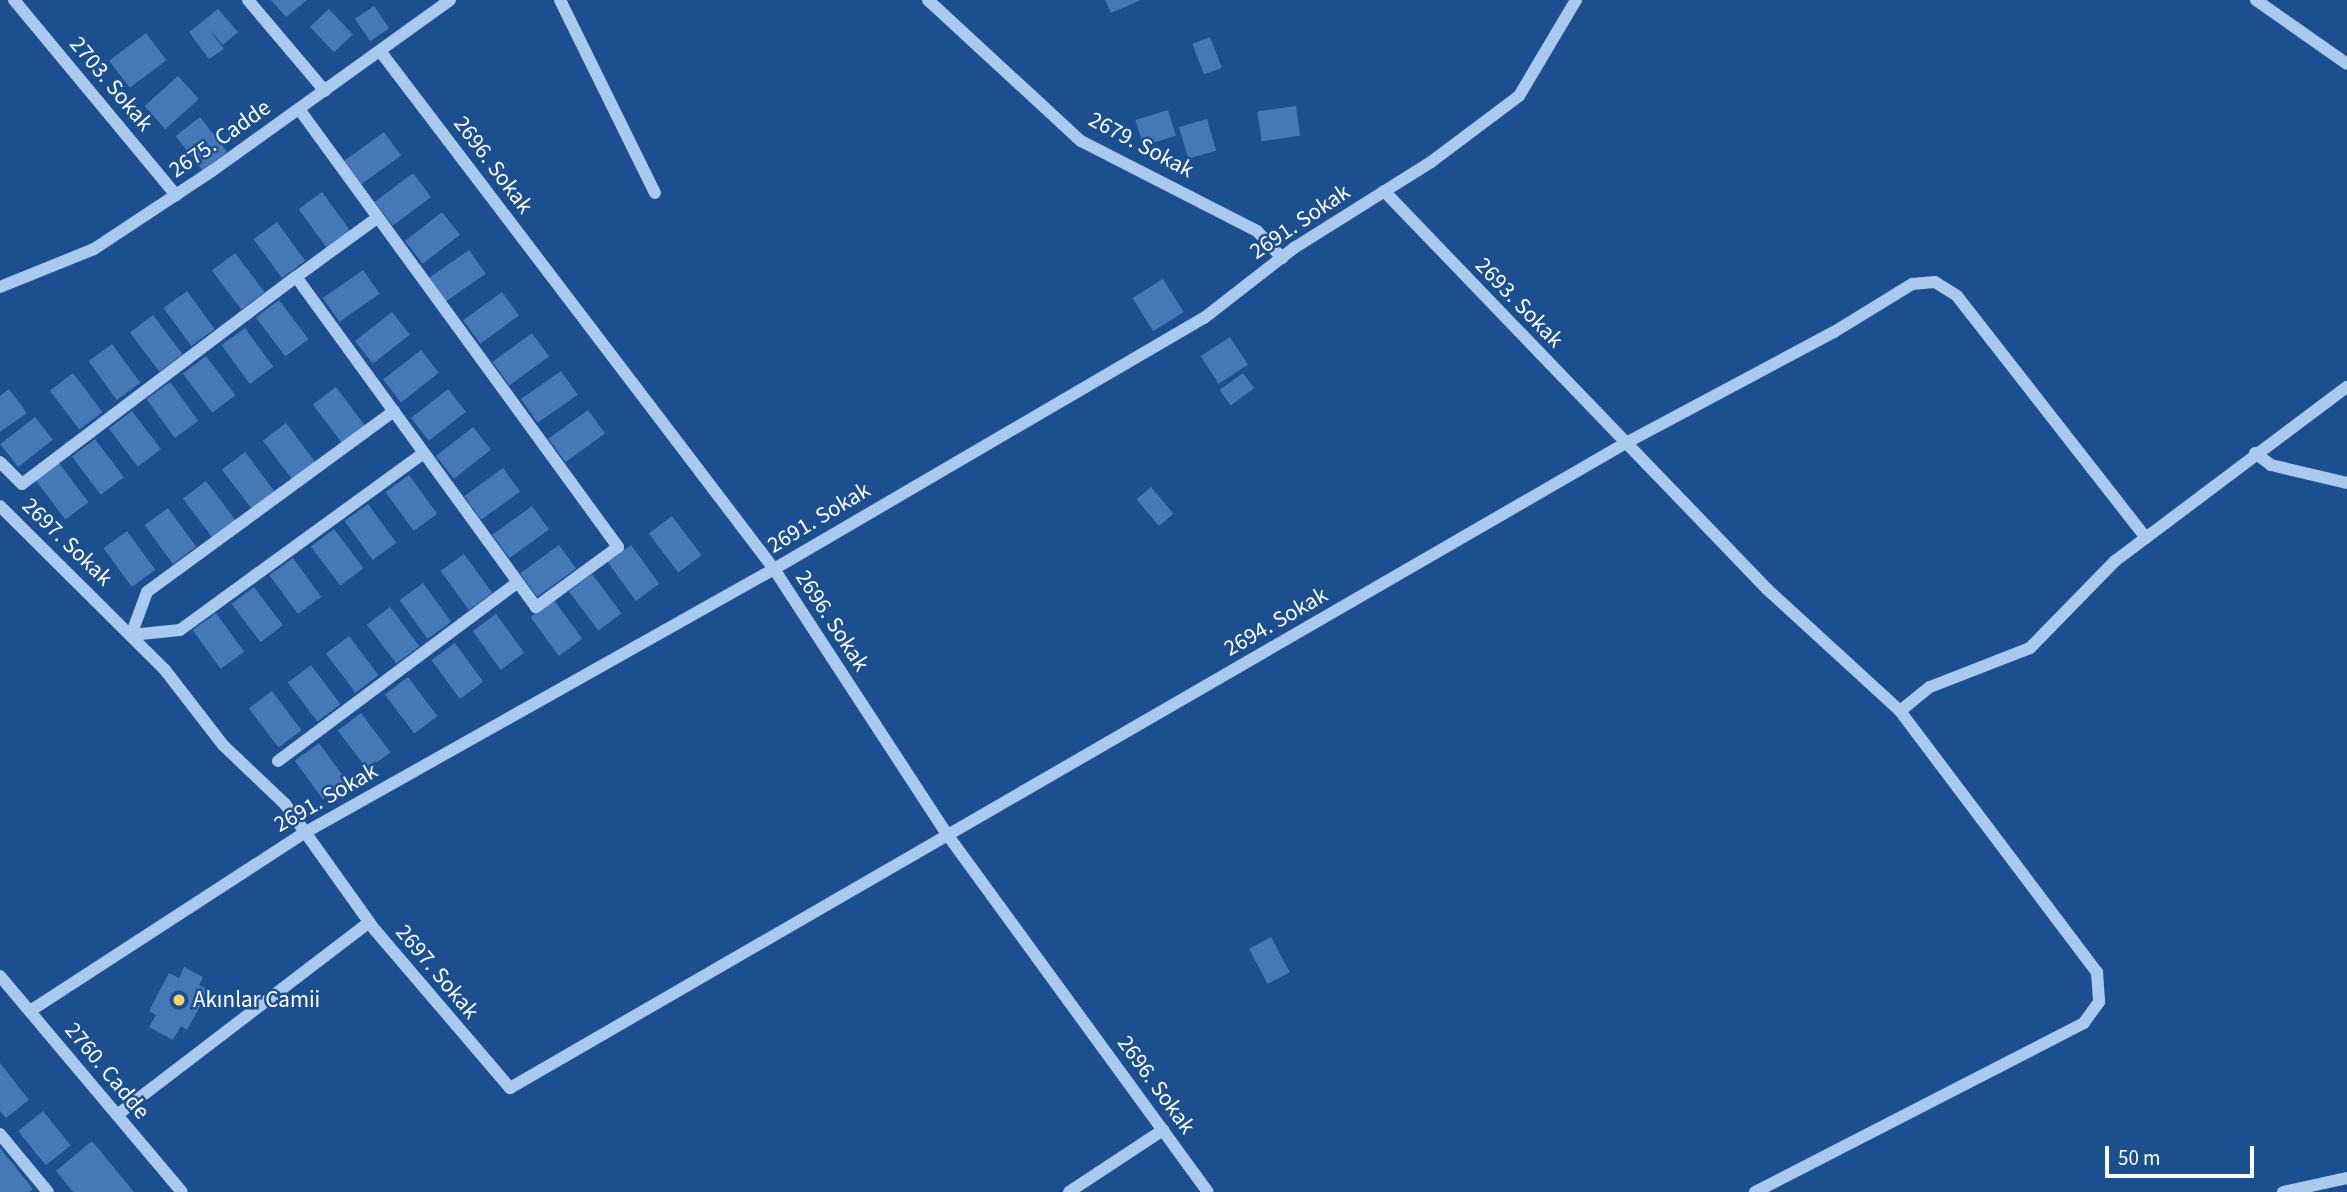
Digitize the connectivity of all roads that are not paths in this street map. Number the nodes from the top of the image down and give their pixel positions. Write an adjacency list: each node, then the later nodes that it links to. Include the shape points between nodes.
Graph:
1 (14, 0): 14 (street, 2703. Sokak)
2 (248, 0): 10 (street)
3 (450, 0): 8 (street, 2675. Cadde)
4 (560, 0): 13 (street)
5 (928, 0): 16 (street, 2679. Sokak, via 1081,141 1257,231)
6 (1576, 0): 12 (street, 2691. Sokak, via 1519,96)
7 (2256, 0): 9 (street)
8 (380, 51): 10 (street, 2675. Cadde); 28 (street, 2696. Sokak)
9 (2347, 64)
10 (325, 90): 11 (street, 2675. Cadde)
11 (299, 108): 14 (street, 2675. Cadde); 15 (street)
12 (1384, 191): 16 (street, 2691. Sokak); 21 (street, 2693. Sokak)
13 (654, 193)
14 (176, 195): 18 (street, 2675. Cadde, via 94,249)
15 (377, 218): 17 (street); 29 (street, via 618,547 536,607)
16 (1282, 258): 28 (street, 2691. Sokak, via 1204,318)
17 (296, 277): 20 (street); 24 (street, via 22,484)
18 (0, 287)
19 (2347, 387): 23 (street)
20 (394, 411): 22 (street); 30 (street, via 147,592)
21 (1624, 444): 27 (street, 2694. Sokak, via 1834,332 1912,284 1935,282 1957,296); 31 (street, 2693. Sokak, via 1767,589); 34 (street, 2694. Sokak)
22 (424, 453): 29 (street); 30 (street, via 180,630)
23 (2255, 453): 25 (street, via 2271,465); 27 (street)
24 (0, 462)
25 (2347, 483)
26 (0, 506): 30 (street, 2697. Sokak)
27 (2146, 538): 31 (street, via 2115,561 2030,648 1930,687)
28 (774, 569): 33 (street, 2691. Sokak); 34 (street, 2696. Sokak)
29 (518, 582): 32 (street)
30 (131, 635): 33 (street, 2697. Sokak, via 223,745 285,804)
31 (1900, 711): 46 (street, 2693. Sokak, via 2097,972 2099,1002 2090,1018 2076,1028)
32 (278, 761)
33 (306, 832): 35 (street, 2697. Sokak); 37 (street, 2691. Sokak)
34 (949, 838): 35 (street, 2697. Sokak, via 510,1088); 39 (street, 2696. Sokak)
35 (369, 922): 38 (street)
36 (0, 976): 37 (street, 2760. Cadde)
37 (30, 1011): 38 (street, 2760. Cadde)
38 (117, 1115): 43 (street, 2760. Cadde)
39 (1163, 1130): 44 (street); 45 (street, 2696. Sokak)
40 (0, 1134): 42 (street)
41 (2347, 1178): 47 (street)
42 (48, 1192)
43 (182, 1192)
44 (1069, 1192)
45 (1209, 1192)
46 (1755, 1192)
47 (2283, 1192)

